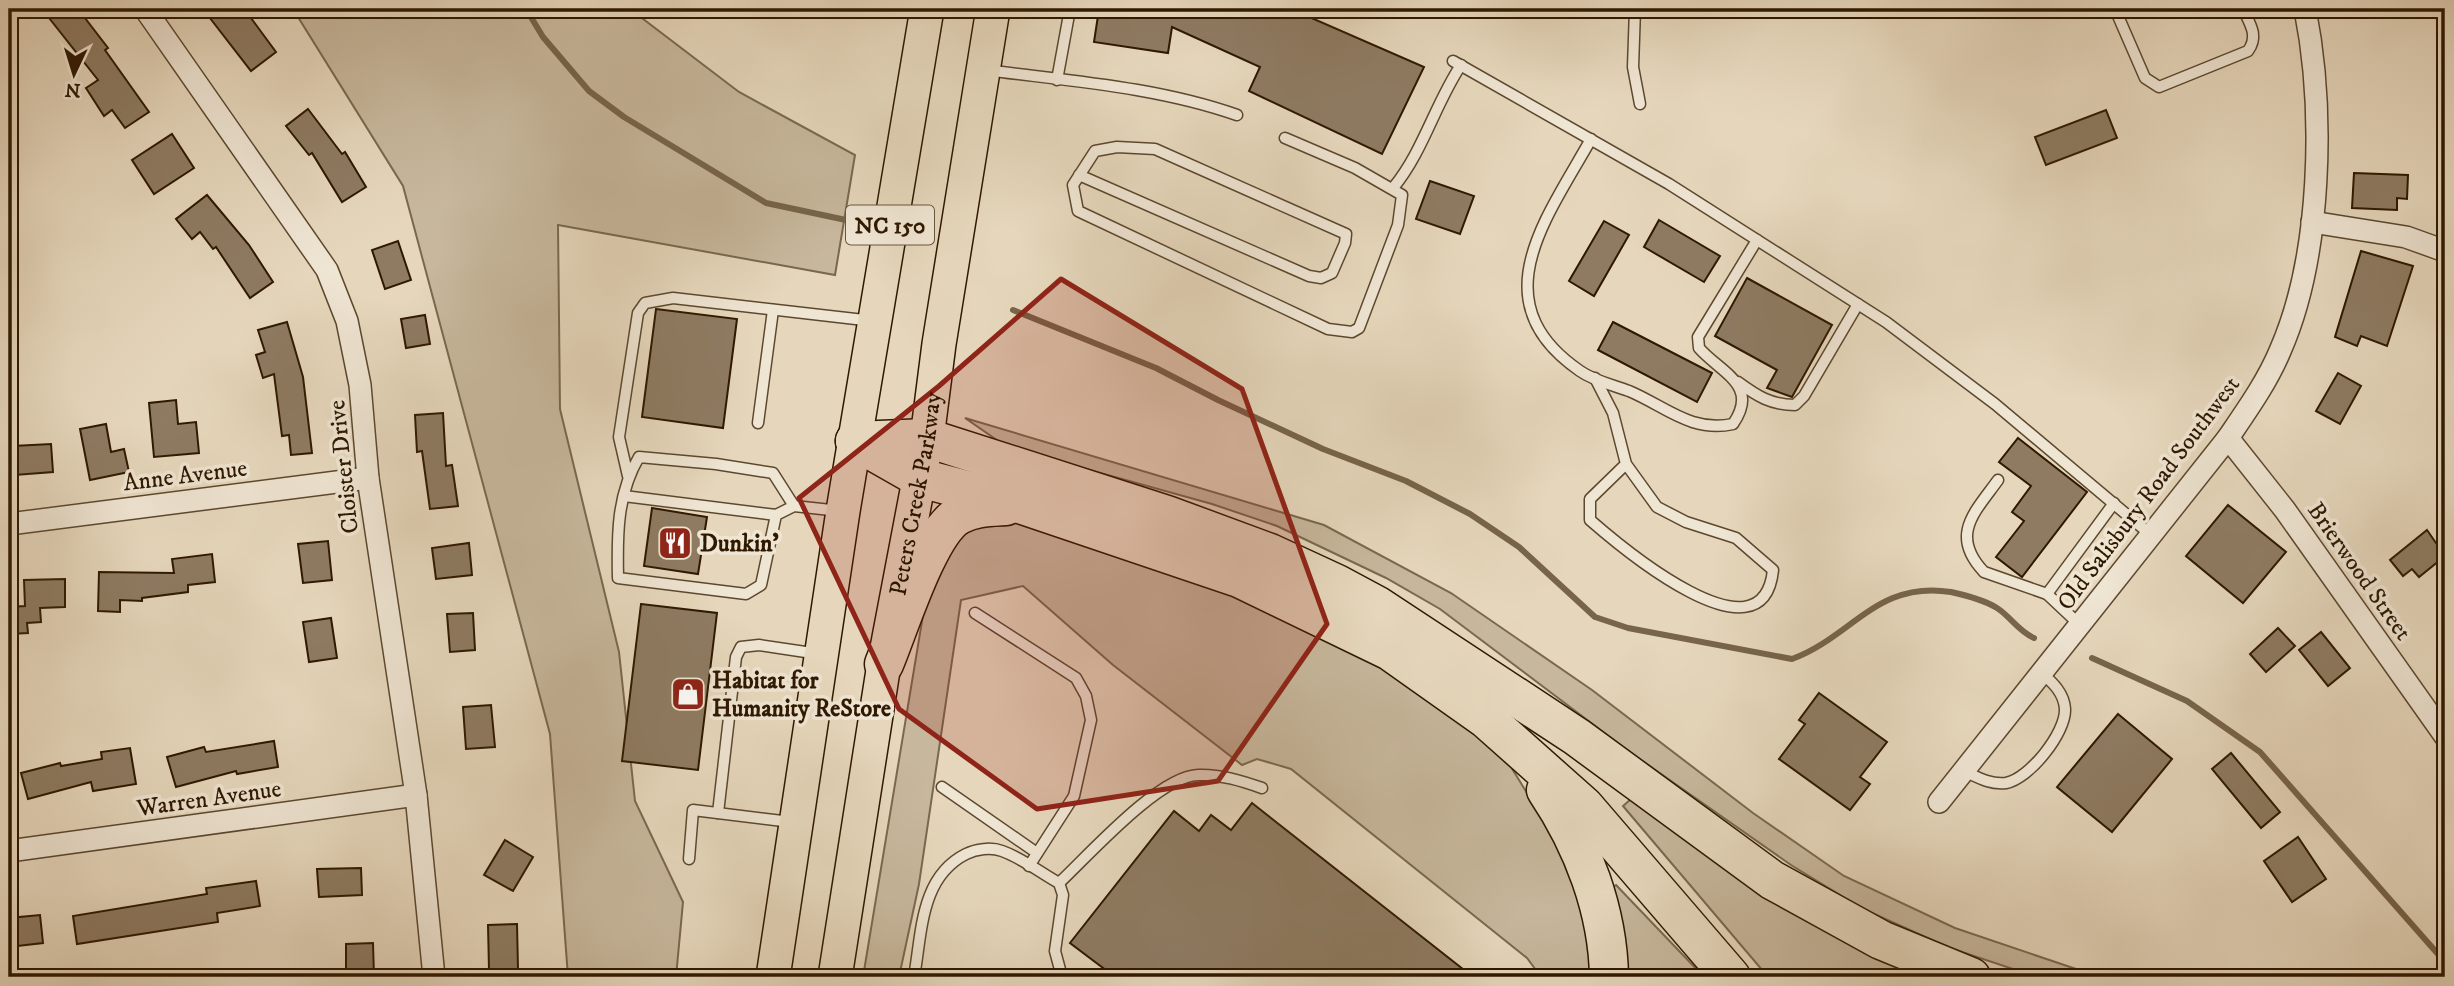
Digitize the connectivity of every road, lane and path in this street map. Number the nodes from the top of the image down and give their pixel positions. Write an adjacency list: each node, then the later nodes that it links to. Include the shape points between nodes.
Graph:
1 (145, 9): 31 (street, Cloister Drive, via 327,270 347,321 360,385)
2 (927, 9): 22 (main road, NC 150)
3 (993, 9): 9 (main road, Peters Creek Parkway / NC 150)
4 (1070, 9): 10 (lane)
5 (1634, 9): 11 (lane, via 1633,67)
6 (2115, 9): 7 (lane, via 2145,78 2159,86 2248,51 2254,34)
7 (2243, 9)
8 (2305, 9): 17 (street, Old Salisbury Road Southwest, via 2317,117)
9 (983, 70): 10 (lane); 26 (main road, Peters Creek Parkway / NC 150)
10 (1057, 80): 12 (lane, via 1202,102)
11 (1640, 104)
12 (1237, 115)
13 (1284, 138): 16 (lane)
14 (1591, 139): 16 (lane, via 1457,63 1408,171); 18 (lane); 23 (lane, via 1548,217 1526,280 1528,306 1540,331 1555,352)
15 (1079, 175): 15 (lane, via 1094,151 1155,149 1346,234 1345,243 1332,273 1321,278 1308,276); 16 (lane, via 1073,185 1078,211 1328,329 1352,332 1359,328 1398,225 1402,195)
16 (1393, 188)
17 (2312, 222): 19 (street, via 2406,237); 27 (street, Old Salisbury Road Southwest, via 2281,350)
18 (1757, 240): 20 (lane); 24 (lane, via 1698,337 1699,348)
19 (2445, 251)
20 (1858, 304): 24 (lane, via 1795,405 1761,399); 35 (lane, via 1995,404)
21 (773, 310): 22 (lane); 25 (lane); 30 (lane, via 673,298 645,303 638,313 619,437)
22 (874, 321): 28 (main road, NC 150)
23 (1595, 379): 24 (lane, via 1695,424 1717,427 1733,424 1741,412); 29 (lane, via 1613,413)
24 (1738, 382)
25 (758, 423)
26 (927, 438): 28 (highway); 32 (main road, Peters Creek Parkway / NC 150); 43 (highway, via 1270,553)
27 (2228, 438): 41 (street, Old Salisbury Road Southwest); 50 (street, Brierwood Street, via 2285,510)
28 (855, 441): 32 (highway); 38 (main road, NC 150)
29 (1626, 464): 29 (lane, via 1590,499 1590,520 1683,589 1721,605 1751,606 1763,599 1771,587 1773,570 1762,558 1735,538 1657,507)
30 (628, 476): 34 (lane); 37 (lane, via 639,457 773,473)
31 (368, 478): 40 (street, Anne Avenue); 54 (street, Cloister Drive)
32 (920, 478): 36 (highway); 47 (main road, Peters Creek Parkway / NC 150)
33 (1998, 480): 42 (lane, via 1968,521 1968,547 1984,572)
34 (624, 495): 39 (lane); 39 (lane, via 617,527 618,578 746,594 761,585)
35 (2114, 503): 41 (lane); 42 (lane)
36 (1023, 505): 47 (highway, via 975,508 944,527 934,540); 49 (highway, via 1239,578 1312,611 1390,651)
37 (794, 506): 38 (lane); 39 (lane)
38 (843, 511): 46 (main road, NC 150)
39 (776, 514)
40 (9, 524)
41 (2151, 536): 45 (street, Old Salisbury Road Southwest)
42 (2047, 594): 45 (lane)
43 (1378, 606): 70 (highway, via 1512,713 1587,782); 71 (highway, via 1577,737 1772,880 1881,940)
44 (975, 612): 59 (lane, via 1076,678 1086,696 1091,720 1074,796)
45 (2080, 625): 48 (street, Old Salisbury Road Southwest)
46 (822, 654): 56 (lane, via 759,645 741,648 736,657); 57 (main road, NC 150)
47 (884, 664): 65 (main road, Peters Creek Parkway / NC 150)
48 (2042, 673): 51 (street, Old Salisbury Road Southwest); 51 (lane, via 2062,696 2065,711 2062,726 2034,767 2022,778 2006,783 1990,783)
49 (1486, 719): 68 (highway, via 1539,780 1572,832 1604,928); 69 (highway, via 1584,806)
50 (2445, 736)
51 (1964, 771): 55 (street, Old Salisbury Road Southwest)
52 (942, 787): 59 (lane)
53 (1262, 788): 62 (lane, via 1236,779 1197,775 1164,785)
54 (416, 795): 58 (street, Warren Avenue); 63 (street, Cloister Drive)
55 (1939, 802)
56 (718, 813): 57 (lane); 60 (lane, via 693,810)
57 (797, 823): 64 (main road, NC 150)
58 (9, 851)
59 (1037, 853): 61 (lane)
60 (689, 859)
61 (1029, 866): 62 (lane); 66 (lane, via 1001,850 974,850 942,872 927,901)
62 (1059, 883): 67 (lane, via 1063,895 1055,951)
63 (434, 977)
64 (773, 977)
65 (835, 977)
66 (915, 977)
67 (1062, 977)
68 (1609, 977)
69 (1731, 977)
70 (1759, 977)
71 (1971, 977)

